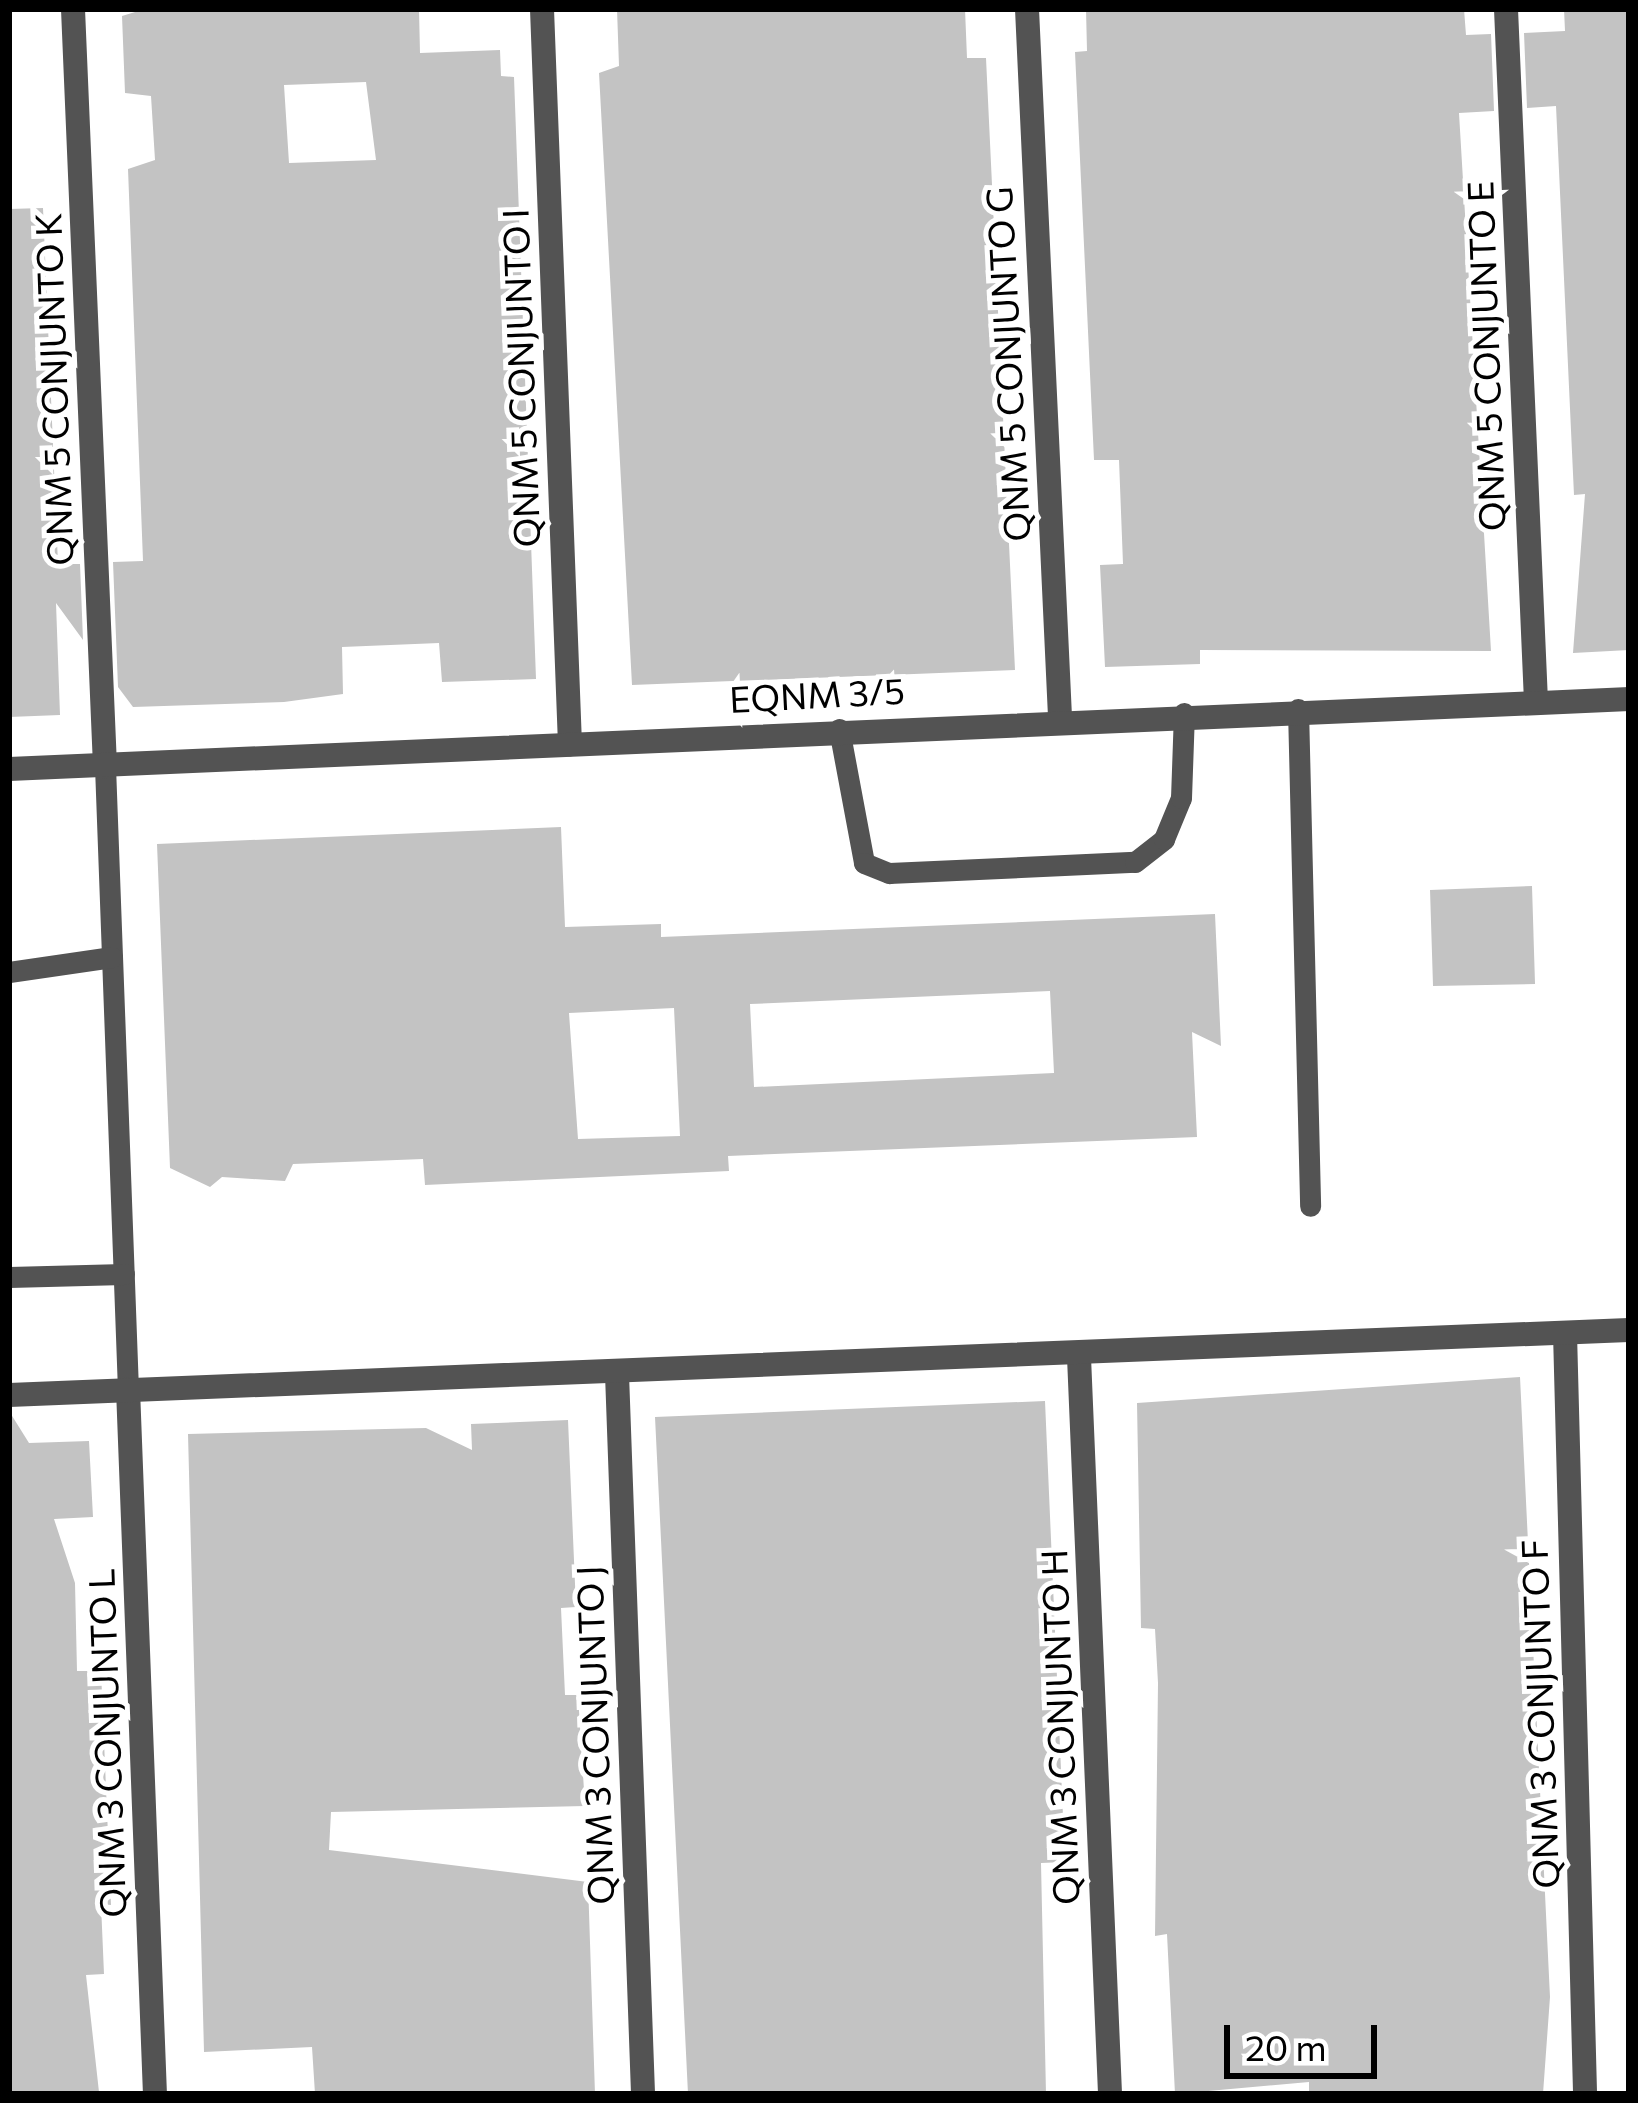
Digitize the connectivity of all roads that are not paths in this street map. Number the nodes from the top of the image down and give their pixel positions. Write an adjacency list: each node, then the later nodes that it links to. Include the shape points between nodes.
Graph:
1 (73, 9): 12 (street, QNM 5 CONJUNTO K)
2 (542, 9): 11 (street, QNM 5 CONJUNTO I)
3 (1027, 9): 9 (street, QNM 5 CONJUNTO G)
4 (1506, 9): 6 (street, QNM 5 CONJUNTO E)
5 (1629, 700): 6 (street, EQNM 3/5)
6 (1536, 701): 7 (street, EQNM 3/5)
7 (1298, 709): 8 (street, EQNM 3/5); 16 (lane)
8 (1184, 713): 9 (street, EQNM 3/5); 10 (lane, via 1181,799 1164,839 1135,862 889,873 864,863)
9 (1060, 716): 10 (street, EQNM 3/5)
10 (839, 729): 11 (street, EQNM 3/5)
11 (570, 744): 12 (street, EQNM 3/5)
12 (105, 766): 13 (street, EQNM 3/5); 14 (lane)
13 (9, 769)
14 (112, 957): 15 (lane); 17 (lane)
15 (9, 972)
16 (1310, 1206)
17 (124, 1274): 18 (lane); 23 (lane)
18 (9, 1277)
19 (1629, 1330): 20 (street)
20 (1565, 1333): 21 (street); 28 (street, QNM 3 CONJUNTO F)
21 (1079, 1357): 22 (street); 27 (street, QNM 3 CONJUNTO H)
22 (617, 1374): 23 (street); 26 (street, QNM 3 CONJUNTO J)
23 (128, 1389): 24 (street); 25 (street, QNM 3 CONJUNTO L)
24 (9, 1395)
25 (155, 2094)
26 (643, 2094)
27 (1110, 2094)
28 (1586, 2094)

